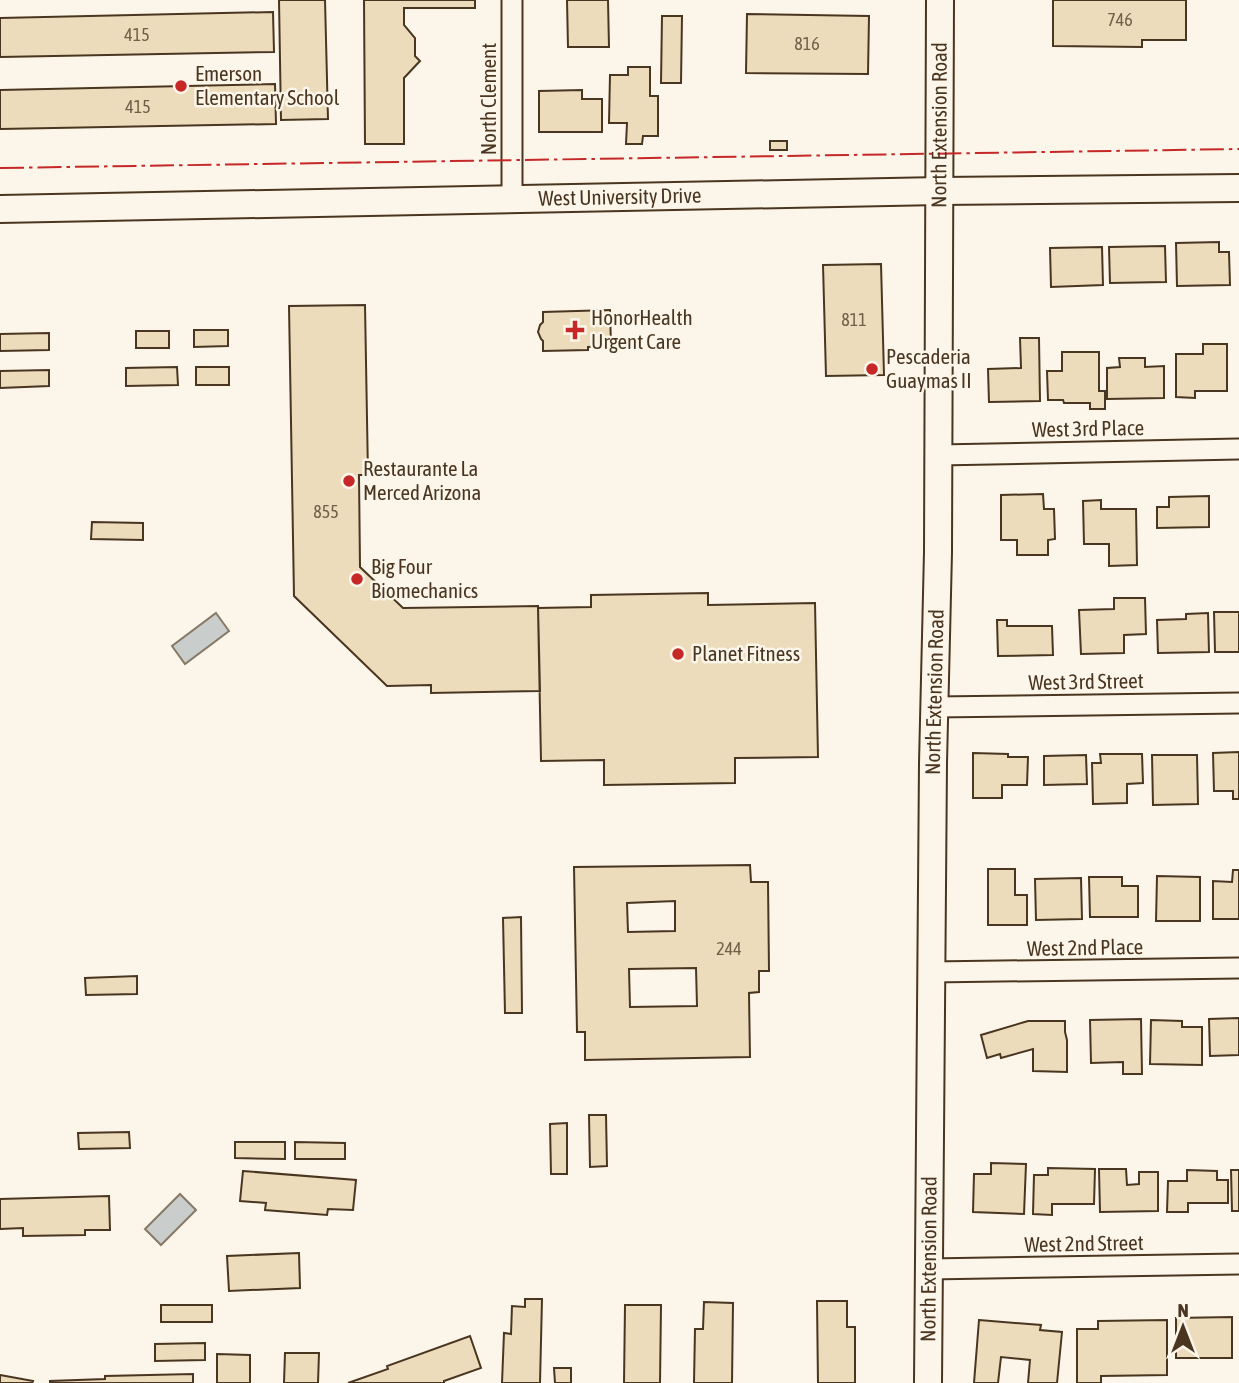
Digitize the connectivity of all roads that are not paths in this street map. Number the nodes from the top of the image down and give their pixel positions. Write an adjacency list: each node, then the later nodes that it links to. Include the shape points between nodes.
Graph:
1 (512, 0): 5 (street, North Clement)
2 (940, 0): 4 (street, North Extension Road)
3 (1239, 188): 4 (street, West University Drive)
4 (940, 191): 5 (street, West University Drive); 8 (street, North Extension Road)
5 (512, 198): 6 (street, West University Drive)
6 (0, 209)
7 (1239, 449): 8 (street, West 3rd Place)
8 (938, 455): 10 (street, North Extension Road)
9 (1239, 703): 10 (street, West 3rd Street)
10 (934, 707): 12 (street, North Extension Road)
11 (1239, 968): 12 (street, West 2nd Place)
12 (931, 972): 14 (street, North Extension Road)
13 (1239, 1264): 14 (street, West 2nd Street)
14 (929, 1269): 15 (street, North Extension Road)
15 (928, 1383)

